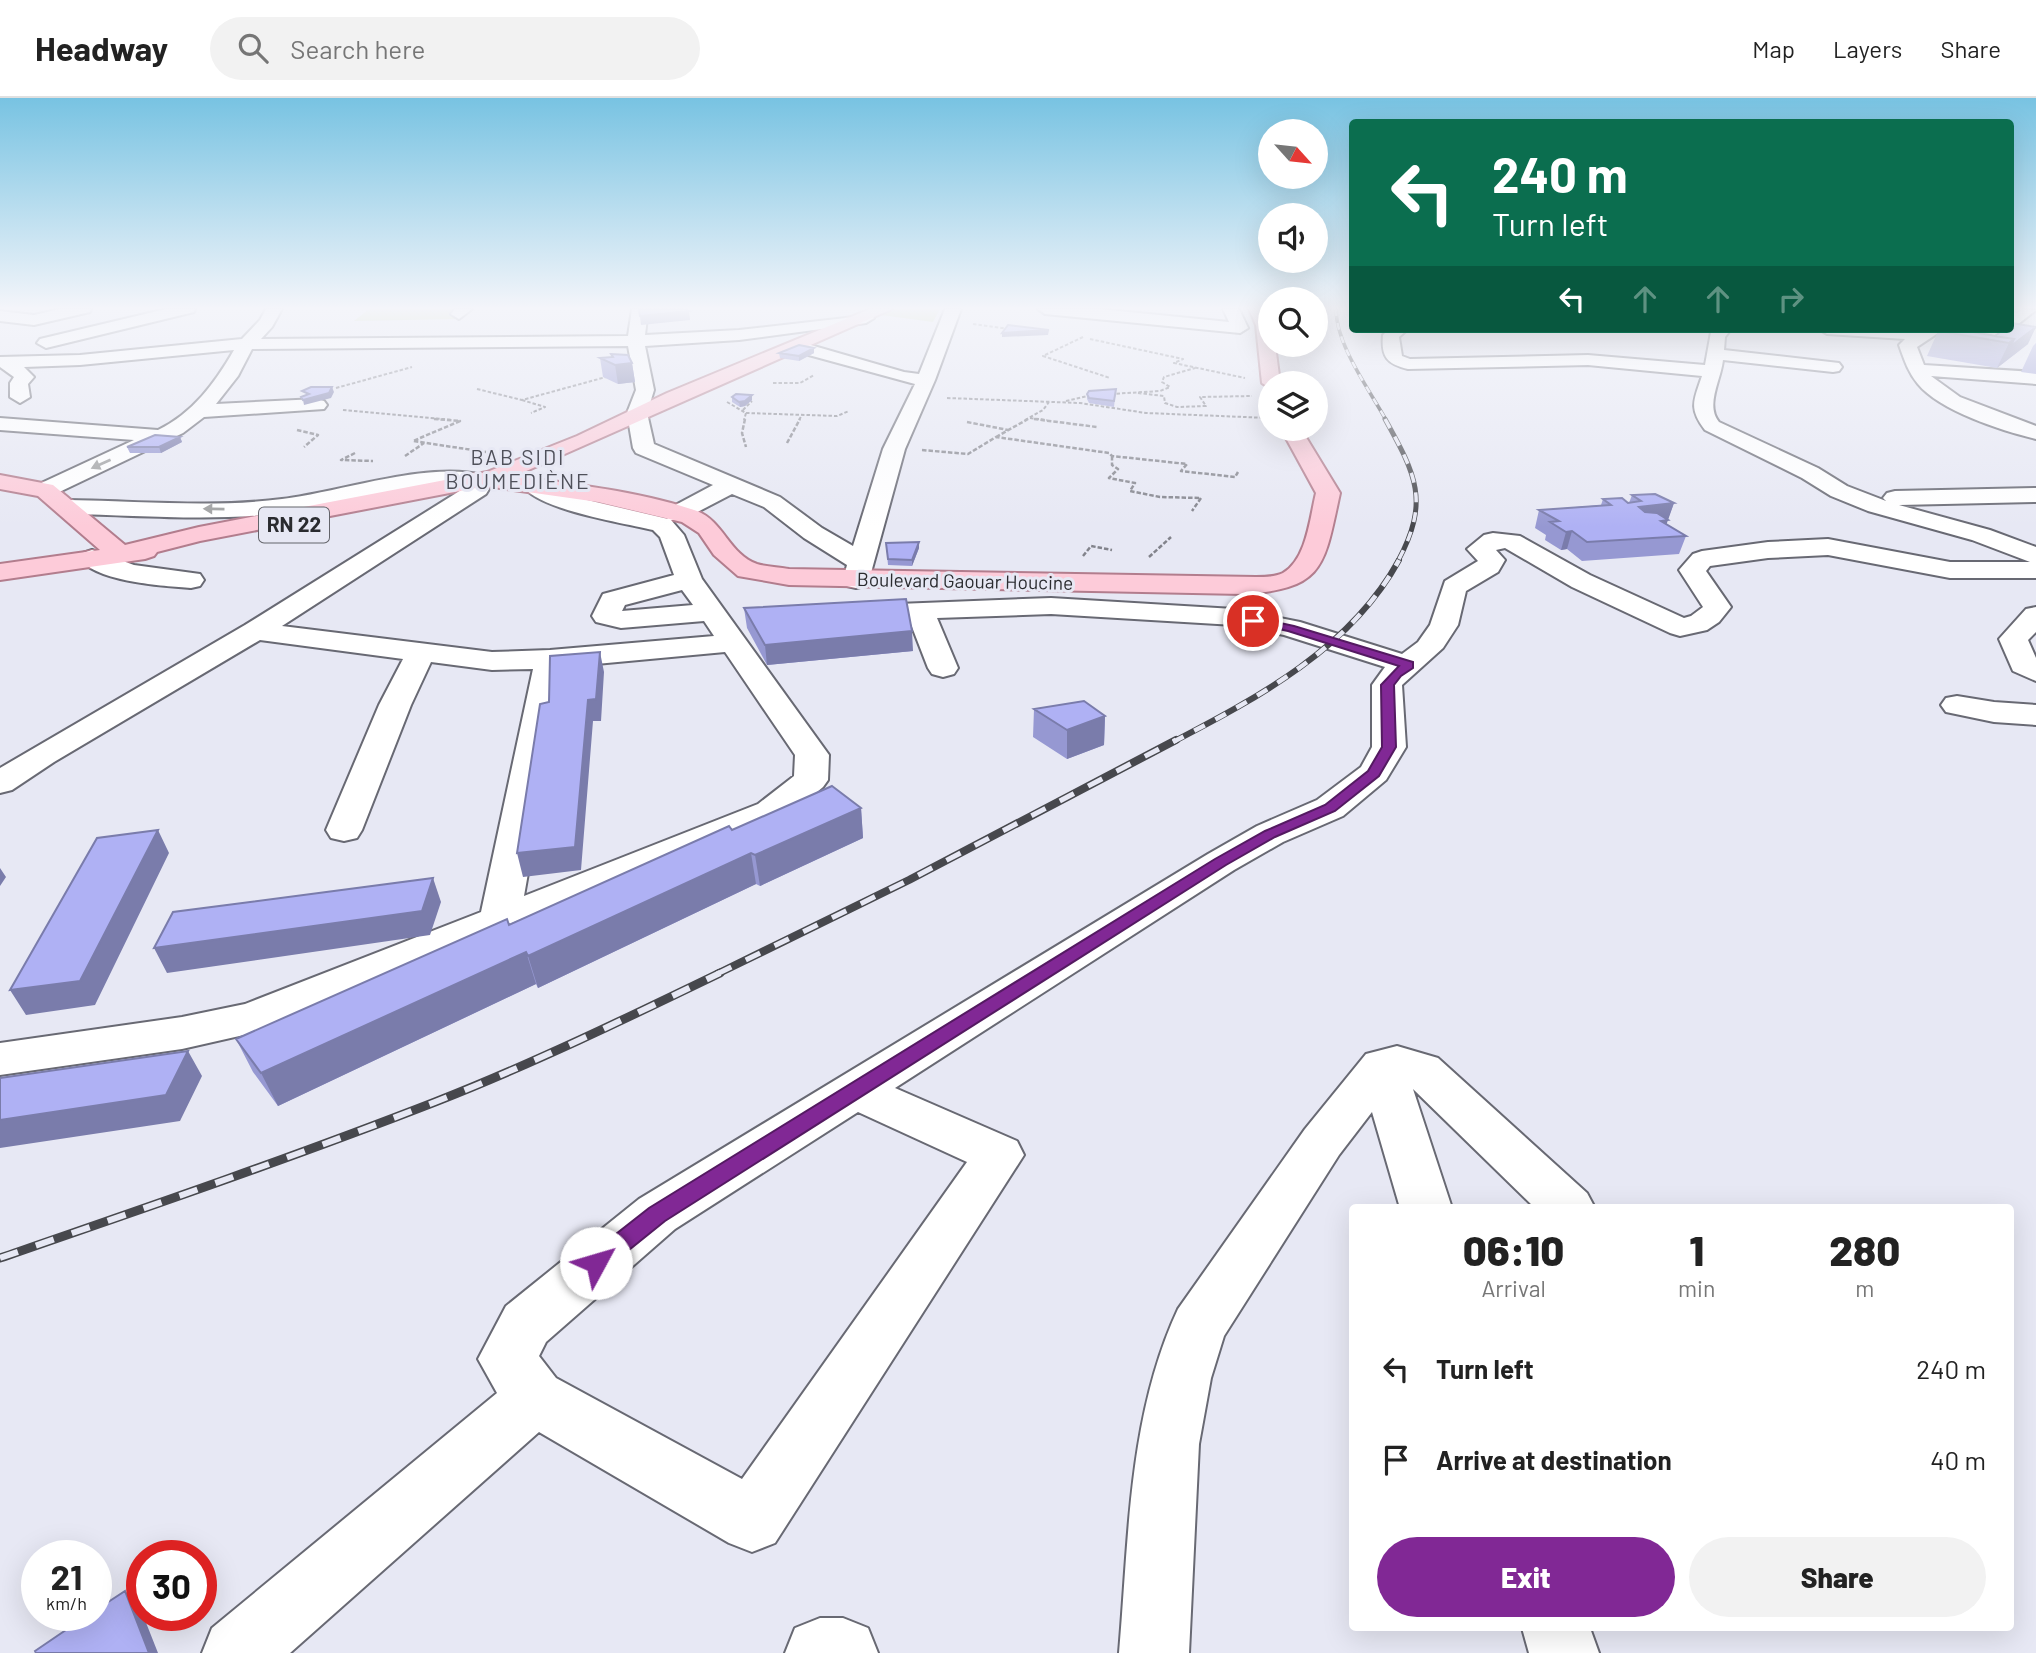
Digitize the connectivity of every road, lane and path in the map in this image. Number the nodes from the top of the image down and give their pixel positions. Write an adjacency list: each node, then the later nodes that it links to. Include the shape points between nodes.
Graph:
1 (225, 382): 24 (street)
2 (365, 382): 13 (path)
3 (587, 382): 19 (path)
4 (644, 382): 28 (street)
5 (713, 382): 18 (main road, RN 22)
6 (910, 382): 12 (street)
7 (925, 382): 12 (street)
8 (1162, 382): 15 (path, via 1170,387)
9 (1709, 382): 56 (street, via 1704,415 1712,426)
10 (1926, 382): 35 (street, via 1948,397)
11 (1258, 387): 15 (path, via 1200,397 1206,406 1177,407 1165,403 1164,396)
12 (922, 388): 21 (path); 43 (street)
13 (329, 389)
14 (477, 389): 19 (path)
15 (1137, 393): 17 (path)
16 (1095, 394): 22 (path)
17 (1106, 394)
18 (674, 397): 26 (path, via 731,402); 28 (main road, RN 22)
19 (522, 400): 27 (path, via 545,407)
20 (752, 401): 26 (path)
21 (1049, 401): 22 (path); 30 (path)
22 (1062, 402): 31 (path, via 1146,413)
23 (317, 405): 24 (street); 40 (path, via 460,421 413,441)
24 (200, 411): 37 (street)
25 (849, 411): 29 (path, via 837,416)
26 (744, 412): 29 (path); 42 (path, via 741,438)
27 (531, 413)
28 (637, 413): 51 (main road, RN 22); 52 (street, via 644,448)
29 (802, 415): 41 (path)
30 (1030, 418): 34 (path); 36 (path)
31 (1258, 418)
32 (967, 422): 36 (path)
33 (0, 424): 37 (street)
34 (1097, 427)
35 (2030, 428)
36 (1009, 431): 38 (path)
37 (161, 436): 54 (street, one-way to 54)
38 (996, 437): 43 (path, via 968,454); 46 (path)
39 (1298, 441): 64 (main road, Boulevard Gaouar Houcine, via 1328,493 1314,551 1294,577 1243,586)
40 (424, 442): 45 (path); 48 (path)
41 (787, 443)
42 (746, 447)
43 (894, 449): 64 (street)
44 (355, 453): 47 (path, via 341,460)
45 (492, 454)
46 (1112, 456): 49 (path, via 1188,464 1181,471 1235,477); 58 (path, via 1112,465 1118,469 1109,478 1135,483 1130,491 1201,498)
47 (374, 461)
48 (397, 461)
49 (1238, 472)
50 (0, 482): 54 (main road)
51 (479, 484): 53 (main road, Boulevard Gaouar Houcine); 57 (street, one-way to 57, via 426,480 241,510); 60 (main road, RN 22, via 198,545); 72 (street)
52 (733, 484): 59 (street); 64 (street, via 772,502)
53 (534, 486): 59 (main road, Boulevard Gaouar Houcine, via 598,495); 67 (street, via 562,501 662,525 672,535)
54 (45, 490): 57 (main road)
55 (2036, 495): 56 (street)
56 (1852, 497): 61 (street, via 1982,535)
57 (68, 507): 60 (main road)
58 (1192, 511)
59 (676, 514): 64 (main road, Boulevard Gaouar Houcine, via 708,527 723,550 747,570 789,577)
60 (120, 554): 62 (main road, RN 22)
61 (2036, 556)
62 (92, 558): 65 (main road, RN 22); 66 (street, via 139,576)
63 (2036, 570): 75 (street, via 1950,570 1828,547 1702,559 1692,570 1717,607 1697,626 1680,627 1581,581 1511,541 1493,540 1480,549 1492,560 1489,566 1454,587 1444,625)
64 (859, 571)
65 (0, 572)
66 (191, 580)
67 (689, 580): 71 (street); 71 (street, via 624,595 613,600 607,616)
68 (920, 610): 69 (street); 75 (street, via 1051,606 1234,617 1290,628); 76 (street)
69 (824, 614)
70 (2036, 615): 77 (street, via 2013,639 2024,665)
71 (725, 622): 74 (street); 82 (street, via 812,755 811,780 771,812)
72 (255, 631): 73 (street); 80 (street)
73 (421, 653): 74 (street, via 492,661); 81 (street)
74 (550, 659): 82 (street)
75 (1408, 665): 85 (street, via 1387,685 1389,747 1374,773 1330,808 1221,862)
76 (943, 668)
77 (2036, 673)
78 (1957, 705): 79 (street)
79 (2036, 715)
80 (0, 783)
81 (344, 830)
82 (500, 920): 83 (street, via 254,1018)
83 (0, 1059)
84 (1382, 1066): 86 (street); 87 (street, via 1404,1063 1422,1070); 93 (street, via 1322,1142 1198,1327 1168,1444)
85 (857, 1091): 88 (street, via 657,1214 526,1324 507,1359); 88 (street, via 999,1155 752,1520)
86 (1425, 1204)
87 (1565, 1204)
88 (535, 1398): 90 (street)
89 (1557, 1631): 94 (street)
90 (237, 1653)
91 (820, 1653): 92 (street)
92 (844, 1653)
93 (1154, 1653)
94 (1564, 1653)

